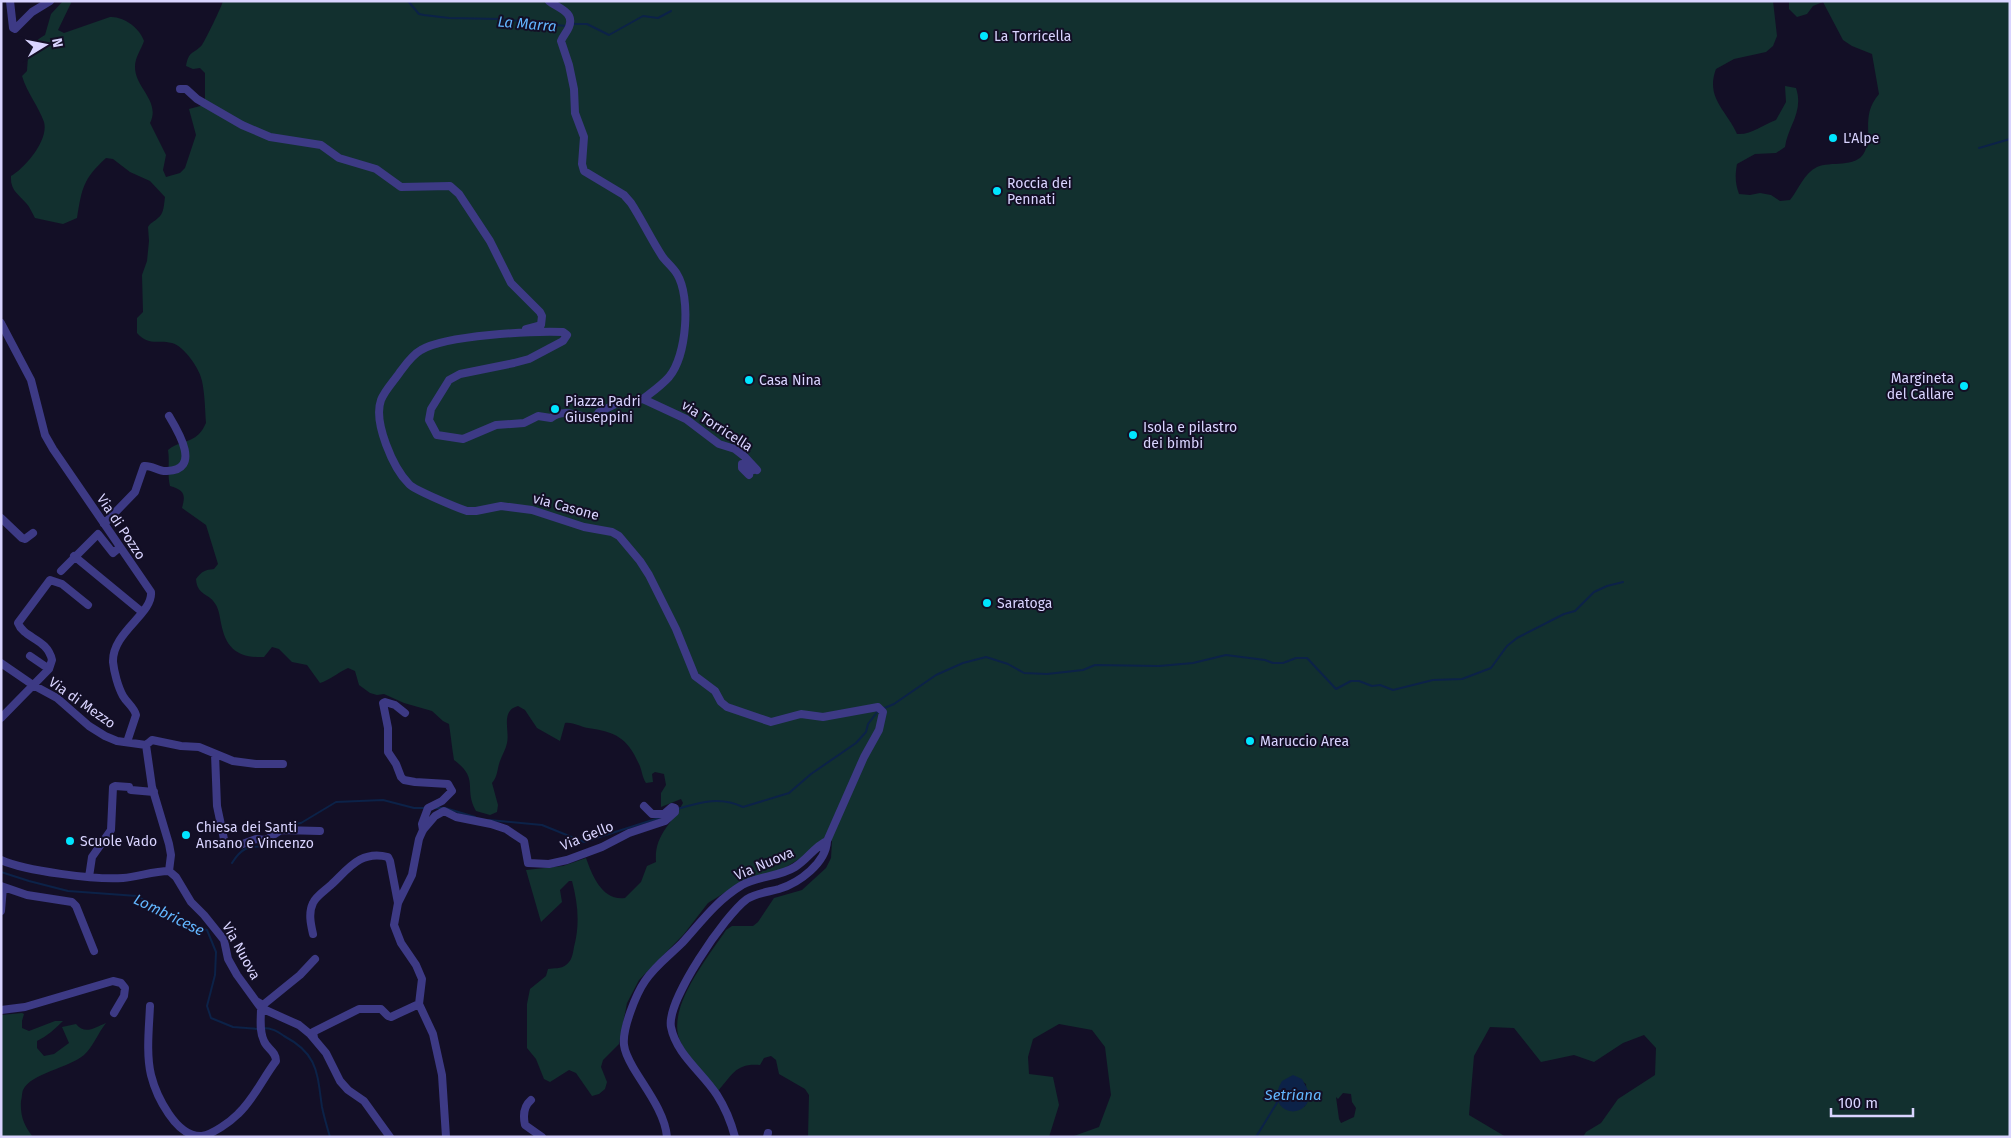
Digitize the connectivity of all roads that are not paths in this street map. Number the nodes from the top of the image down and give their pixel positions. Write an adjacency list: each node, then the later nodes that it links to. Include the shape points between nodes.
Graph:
1 (10, 1): 2 (street, via 15,29 32,12)
2 (50, 1)
3 (549, 1): 7 (street, via 565,10 570,20 561,41 574,89 575,113 584,137 584,171 631,203 663,257 677,274 684,294 682,345 674,370)
4 (180, 89): 6 (street, via 186,89 242,125 270,137 321,145 339,158 376,169 401,187 450,186 459,194 490,241 511,283 542,316 541,325)
5 (1, 323): 11 (street, Via di Pozzo, via 30,380 46,435)
6 (509, 334): 7 (street, via Casone, via 563,332 567,335 563,341 529,358 460,374 449,380 431,409 429,420 437,435 463,439 496,426 524,423 538,416 551,418 557,413 568,412 594,419 599,412 616,404); 32 (street, via Casone, via 428,346 410,359 388,388 379,408 391,457 410,486 467,511 500,506 532,510 619,536 649,575 695,676 727,707 770,722 801,714 823,717 880,709 878,730)
7 (643, 399): 9 (street, via Torricella, via 686,419 719,444 735,449 757,470 742,464)
8 (169, 416): 11 (street, via 185,448 183,464 167,471 144,466 135,492)
9 (749, 475)
10 (1, 518): 12 (street, via 22,538 26,539)
11 (104, 524): 13 (street, Via di Pozzo)
12 (33, 533)
13 (119, 548): 14 (street, via 113,553 98,534); 17 (street, Via di Pozzo, via 150,589 151,600)
14 (74, 556): 15 (street); 17 (street)
15 (61, 571)
16 (88, 605): 20 (street, via 62,584 50,580 18,622 20,628 45,646 52,660)
17 (142, 612): 24 (street, Via di Pozzo, via 122,636 113,659 119,688 136,715)
18 (30, 656): 20 (street)
19 (1, 663): 21 (street, Via di Mezzo)
20 (49, 669): 21 (street)
21 (33, 685): 23 (street); 24 (street, Via di Mezzo, via 57,698 105,736)
22 (405, 713): 30 (street, via 389,702 383,703 388,752 401,777 415,782 448,784 452,791 442,802 427,809)
23 (1, 718)
24 (127, 742): 25 (street, Via di Mezzo)
25 (146, 745): 26 (street, Via di Mezzo, via 152,740 160,741 199,747); 28 (street)
26 (215, 754): 27 (street, Via di Mezzo, via 233,761); 33 (street, via 217,806)
27 (283, 764)
28 (154, 792): 36 (street, via 169,844); 37 (street, via 113,788 111,830 92,857)
29 (644, 806): 30 (street, Via Gello, via 658,815 672,807 675,810 659,824 629,833 567,860 548,864 528,863 524,841 506,829 444,811)
30 (422, 830): 39 (street, via 412,875)
31 (320, 831): 33 (street, via 281,830 261,841)
32 (827, 840): 55 (street, Via Nuova, via 793,869 744,884 715,904 645,980 639,991 624,1034 624,1046 658,1110); 56 (street, Via Nuova, via 818,862 803,876 791,884 748,898 737,907 696,965 674,1004 670,1026 677,1044 716,1094 729,1115)
33 (225, 844): 34 (street)
34 (216, 845)
35 (1, 860): 37 (street, via 21,867)
36 (169, 871): 37 (street, via 123,878); 44 (street, Via Nuova, via 224,940 228,959)
37 (88, 877)
38 (2, 886): 40 (street); 42 (street, via 27,895 72,902)
39 (398, 903): 41 (street, via 388,857 364,858 353,863 313,902 310,920); 45 (street, via 394,925 422,978)
40 (1, 911)
41 (314, 934)
42 (94, 951)
43 (315, 959): 44 (street, via 263,1005)
44 (255, 1000): 47 (street, Via Nuova)
45 (419, 1004): 50 (street, via 392,1017 381,1010 359,1009 313,1032); 52 (street, via 433,1034 442,1075)
46 (150, 1006): 47 (street, via 150,1074 172,1120 196,1136 208,1134 237,1115 276,1061 275,1053 264,1042)
47 (261, 1008): 50 (street, Via Nuova, via 299,1025)
48 (1, 1010): 49 (street, via 25,1007 113,981 125,988)
49 (114, 1013)
50 (314, 1038): 53 (street, Via Nuova, via 326,1053 340,1081 364,1101)
51 (531, 1100): 54 (street, via 526,1108 525,1125)
52 (445, 1136)
53 (390, 1137)
54 (542, 1137)
55 (668, 1137)
56 (735, 1137)

